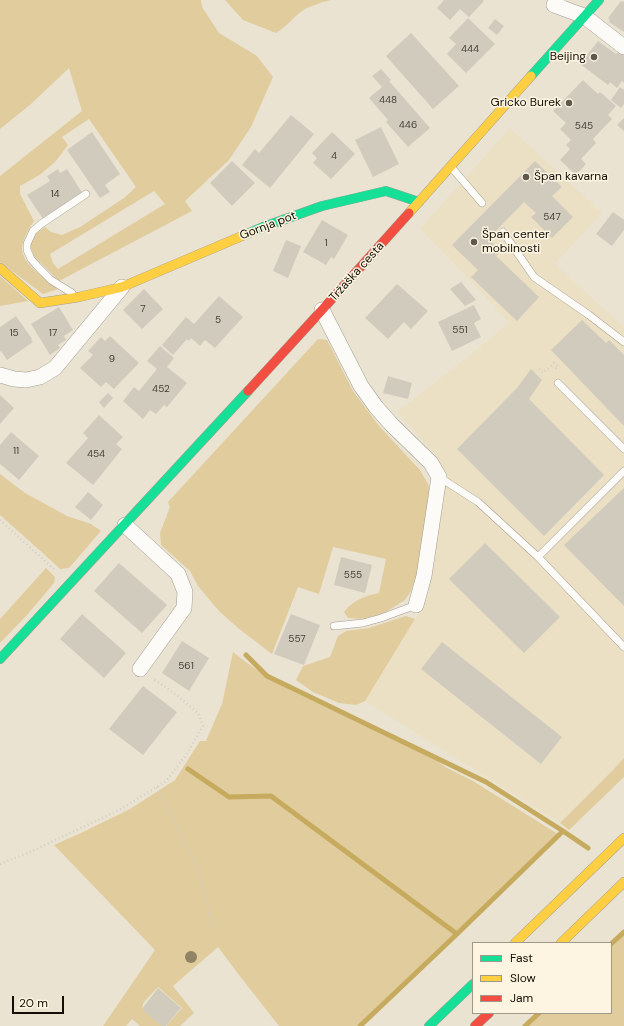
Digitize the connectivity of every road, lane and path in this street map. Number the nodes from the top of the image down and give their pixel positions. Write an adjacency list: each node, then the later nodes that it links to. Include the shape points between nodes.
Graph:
1 (599, 0): 3 (main road, Tržaška cesta)
2 (553, 2): 3 (street)
3 (584, 16): 4 (street); 5 (main road, Tržaška cesta)
4 (624, 47)
5 (451, 167): 7 (main road, Tržaška cesta); 8 (lane)
6 (86, 194): 12 (lane, via 41,224 33,231 27,244 31,259 38,267 51,280)
7 (419, 202): 11 (main road, Gornja pot, via 386,191 322,206 263,227); 13 (main road, Tržaška cesta)
8 (482, 203)
9 (503, 232): 14 (lane, via 534,277)
10 (0, 268): 12 (main road, Gornja pot, via 40,303)
11 (122, 287): 12 (main road, Gornja pot); 17 (street, Gornja pot, via 55,368 40,377 26,380)
12 (79, 297)
13 (322, 310): 21 (street, via 360,386 392,425 431,463); 23 (main road, Tržaška cesta)
14 (624, 342)
15 (539, 369): 16 (path, via 543,373 554,363 558,366)
16 (553, 372)
17 (0, 375)
18 (558, 383): 19 (lane)
19 (624, 449)
20 (624, 471): 24 (lane)
21 (439, 477): 24 (lane, via 478,502); 26 (street, via 424,576)
22 (0, 520): 25 (path)
23 (126, 524): 25 (main road, Tržaška cesta); 30 (street, via 178,574 185,592 184,608)
24 (538, 557): 28 (lane)
25 (70, 584): 29 (main road, Tržaška cesta)
26 (416, 604): 27 (lane, via 382,618)
27 (334, 626)
28 (624, 647)
29 (0, 659)
30 (140, 669): 31 (path, via 198,713 203,726 186,755 166,781)
31 (157, 787): 33 (path, via 121,808); 35 (path, via 199,871)
32 (624, 838): 36 (main road)
33 (0, 864)
34 (624, 882): 37 (main road)
35 (213, 928)
36 (516, 942)
37 (562, 942)
38 (472, 985): 40 (main road)
39 (488, 1014): 41 (main road)
40 (429, 1026)
41 (475, 1026)

